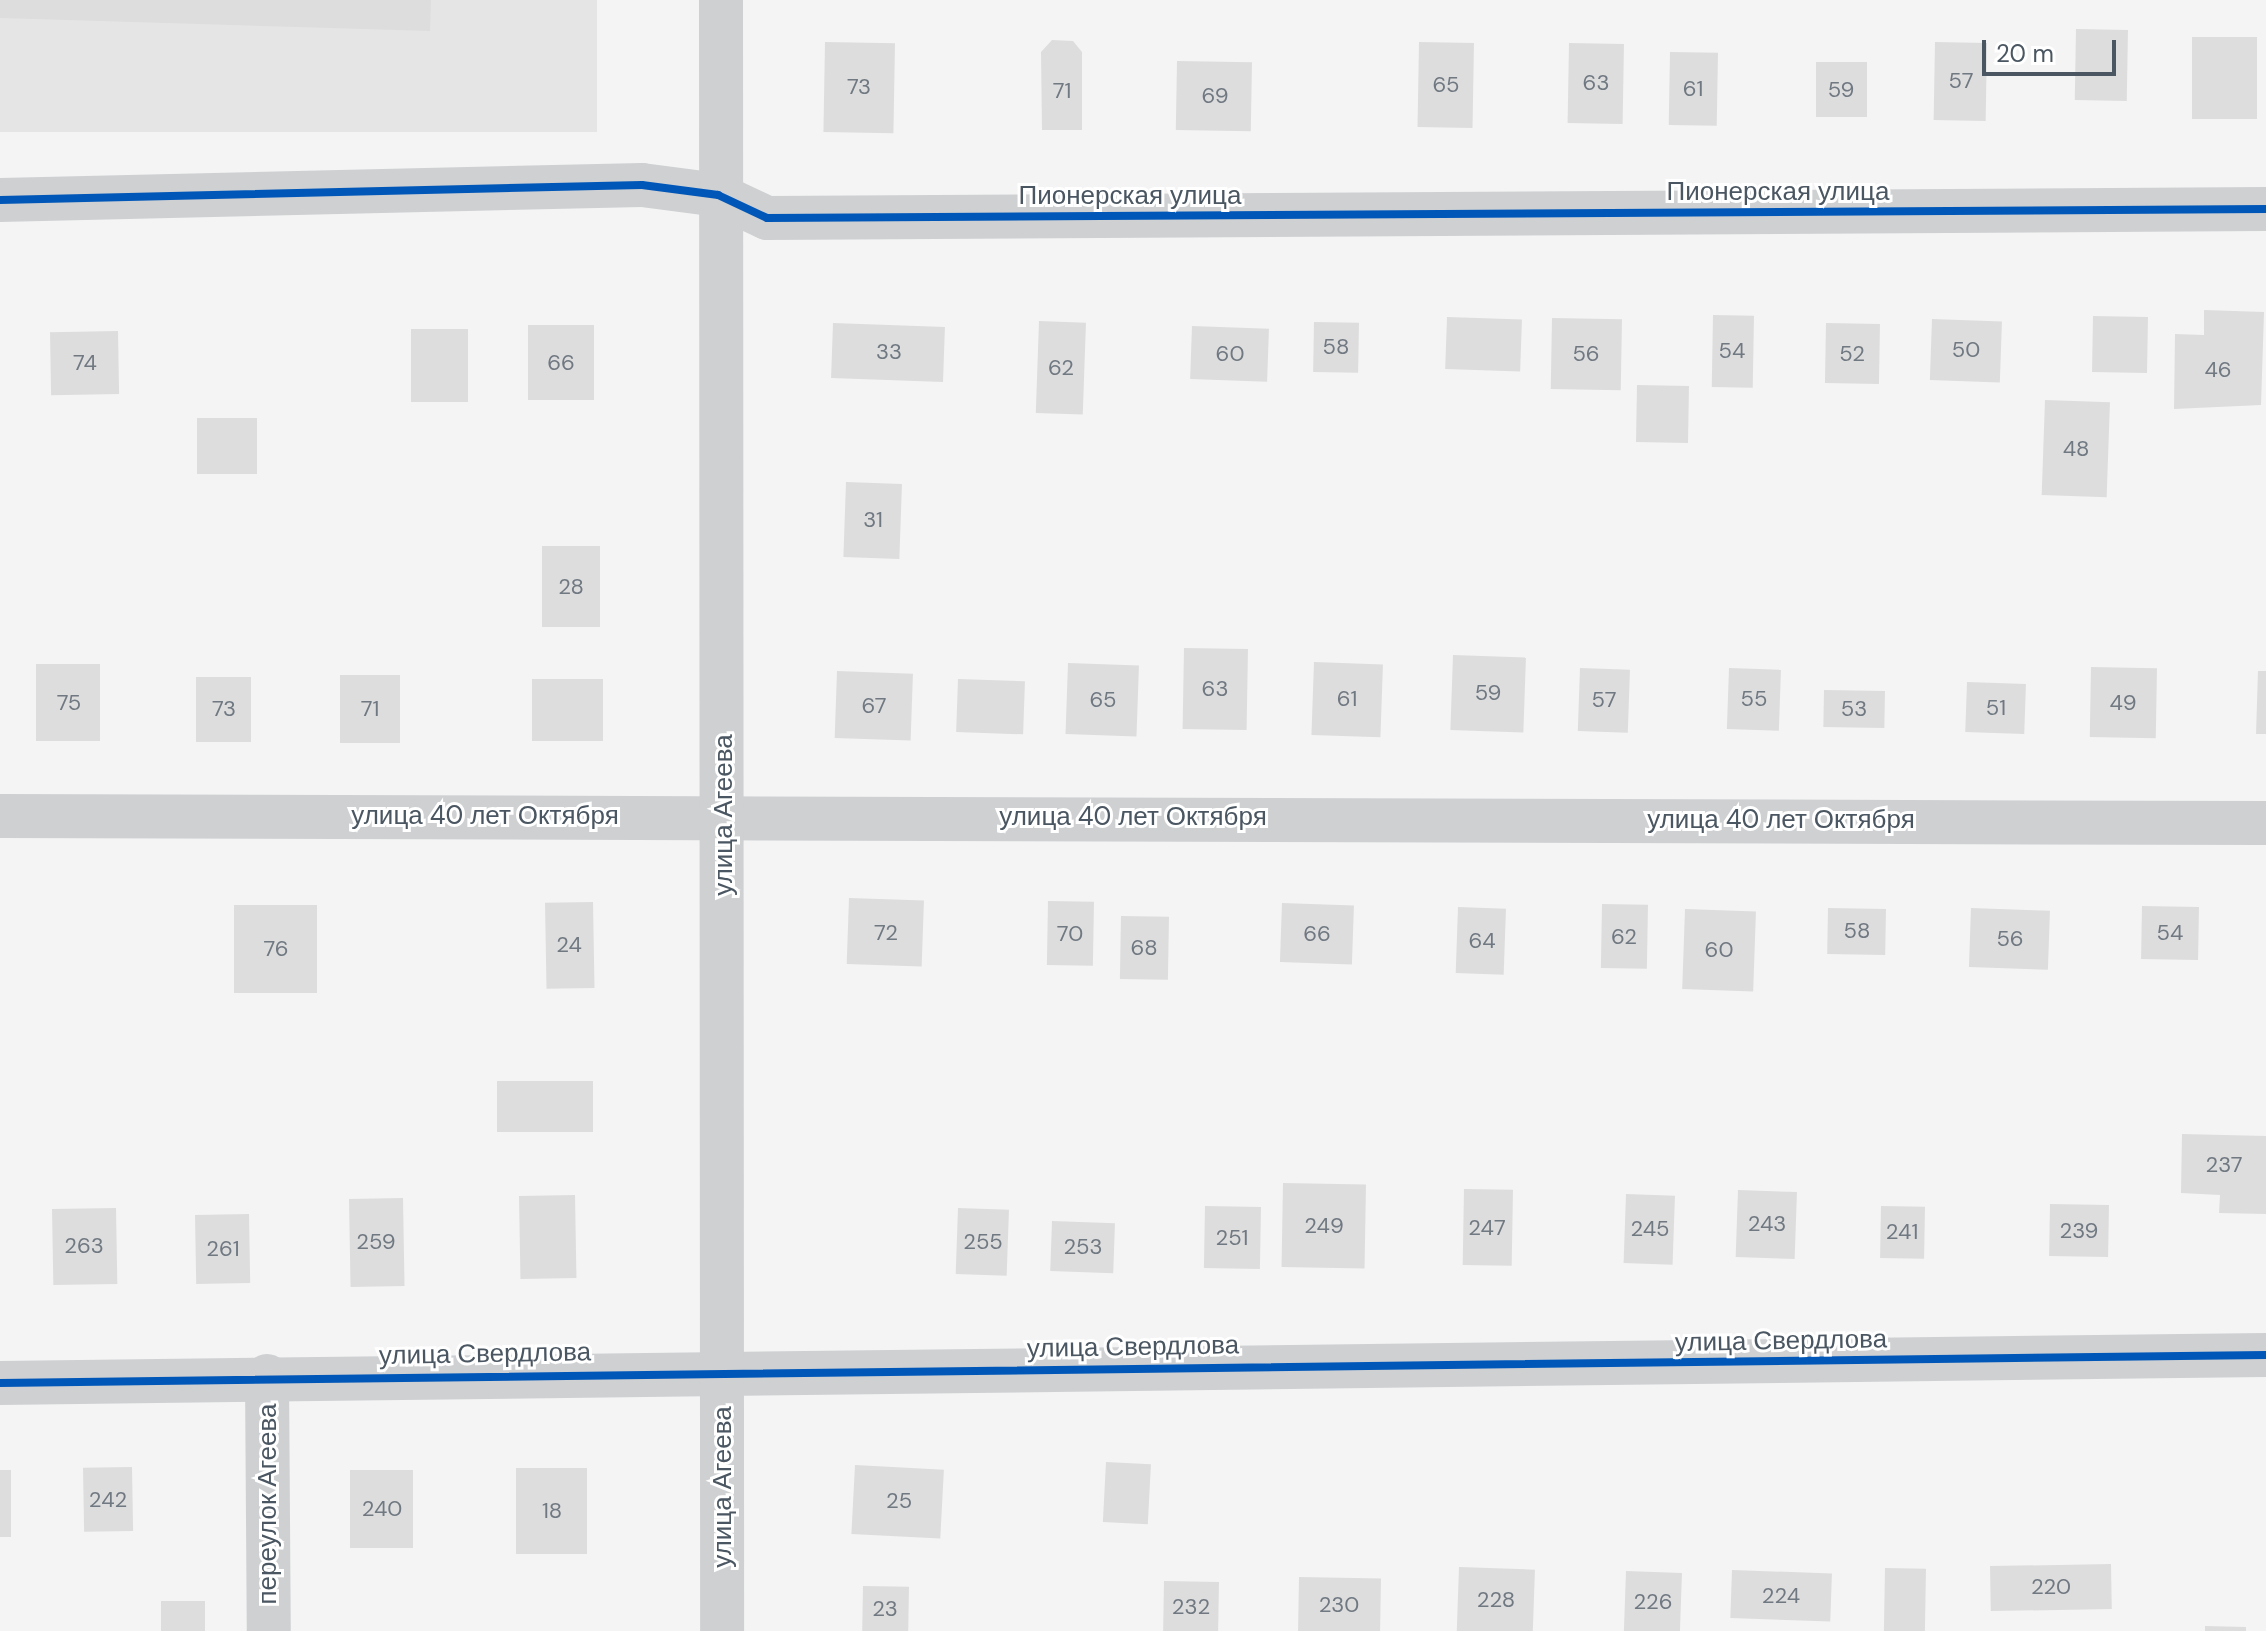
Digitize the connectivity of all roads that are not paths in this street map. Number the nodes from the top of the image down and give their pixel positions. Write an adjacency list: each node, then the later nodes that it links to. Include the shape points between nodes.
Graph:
1 (721, 0): 2 (street, улица Агеева)
2 (718, 195): 3 (street, Пионерская улица, via 642,185); 4 (street, Пионерская улица, via 767,218); 5 (street, улица Агеева)
3 (0, 200)
4 (2266, 209)
5 (724, 815): 6 (street, улица 40 лет Октября); 7 (street, улица 40 лет Октября); 9 (street, улица Агеева)
6 (0, 816)
7 (2266, 823)
8 (2266, 1355): 9 (street, улица Свердлова)
9 (724, 1372): 10 (street, улица Свердлова); 13 (street, улица Агеева)
10 (267, 1376): 11 (street, улица Свердлова); 12 (street, переулок Агеева)
11 (0, 1383)
12 (269, 1631)
13 (722, 1631)

